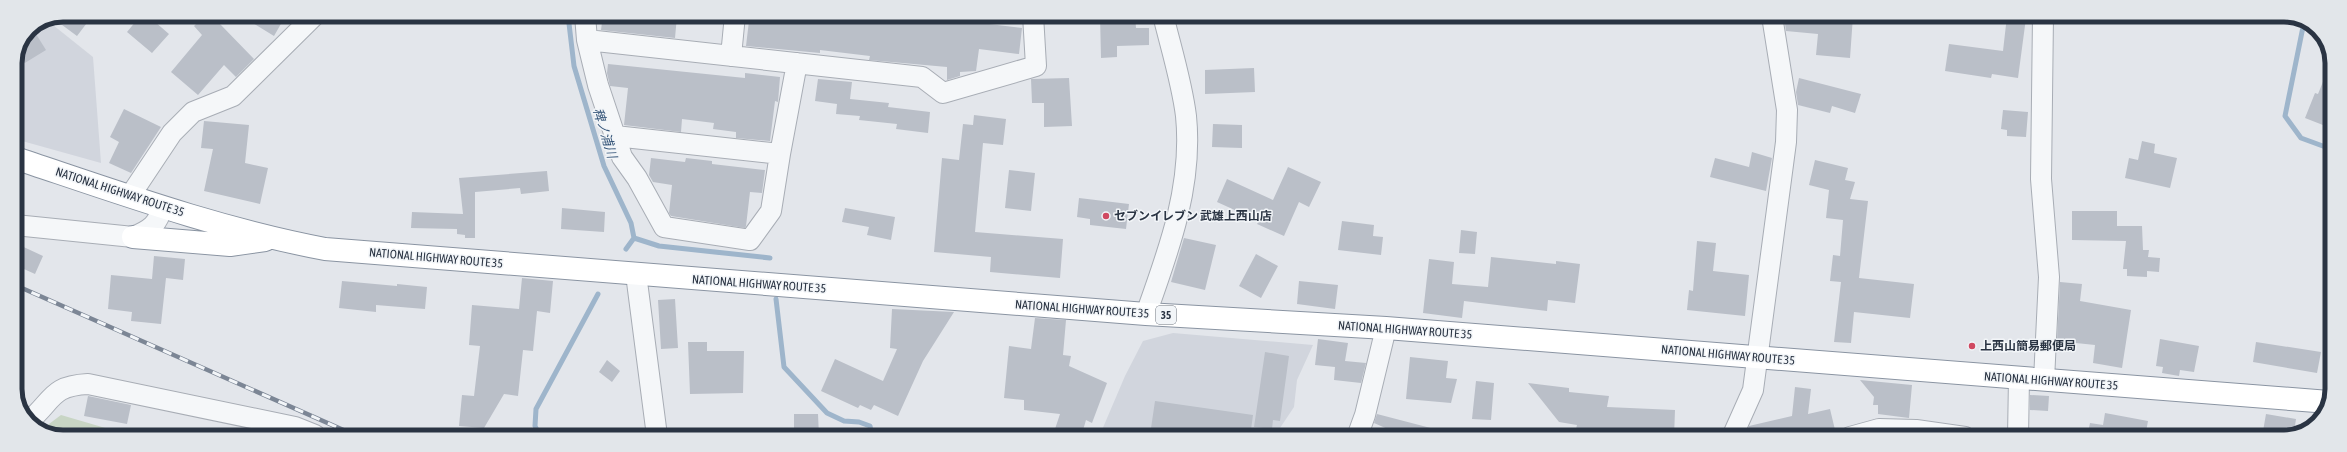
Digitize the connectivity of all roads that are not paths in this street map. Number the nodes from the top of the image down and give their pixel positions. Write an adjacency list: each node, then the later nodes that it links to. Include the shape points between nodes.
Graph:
1 (308, 22): 14 (street, via 233,96 193,112 172,133)
2 (586, 22): 8 (street)
3 (734, 22): 9 (street)
4 (1033, 22): 10 (street, via 1036,66 943,93 922,77)
5 (1166, 22): 20 (street, via 1186,116 1187,154 1182,200)
6 (1773, 22): 22 (street, via 1787,110 1786,142)
7 (2043, 22): 24 (street, via 2041,179 2049,277)
8 (587, 40): 9 (street); 11 (street, via 598,85)
9 (731, 56): 10 (street)
10 (797, 63): 12 (street)
11 (615, 136): 12 (street); 12 (street, via 622,157 638,178 664,227 750,240 771,211)
12 (780, 154)
13 (22, 160): 14 (highway, NATIONAL HIGHWAY ROUTE 35 / 35)
14 (130, 196): 15 (highway, NATIONAL HIGHWAY ROUTE 35 / 35)
15 (162, 206): 17 (street, via 160,218 150,230); 18 (highway, NATIONAL HIGHWAY ROUTE 35 / 35)
16 (22, 226): 17 (street)
17 (133, 237): 18 (highway, via 230,245)
18 (274, 239): 19 (highway, NATIONAL HIGHWAY ROUTE 35 / 35, via 325,249)
19 (636, 274): 20 (highway, NATIONAL HIGHWAY ROUTE 35 / 35); 28 (street)
20 (1146, 314): 21 (highway, NATIONAL HIGHWAY ROUTE 35 / 35)
21 (1386, 328): 22 (highway, NATIONAL HIGHWAY ROUTE 35 / 35); 29 (street)
22 (1756, 358): 23 (highway, NATIONAL HIGHWAY ROUTE 35 / 35); 30 (street, via 1753,390)
23 (2019, 378): 24 (highway, NATIONAL HIGHWAY ROUTE 35 / 35); 33 (street)
24 (2044, 380): 25 (highway, NATIONAL HIGHWAY ROUTE 35 / 35)
25 (2323, 402)
26 (33, 417): 27 (street, via 57,391 69,385 88,384)
27 (302, 430)
28 (656, 430)
29 (1360, 430)
30 (1735, 430)
31 (1875, 430): 32 (street)
32 (1916, 430)
33 (2018, 430)

